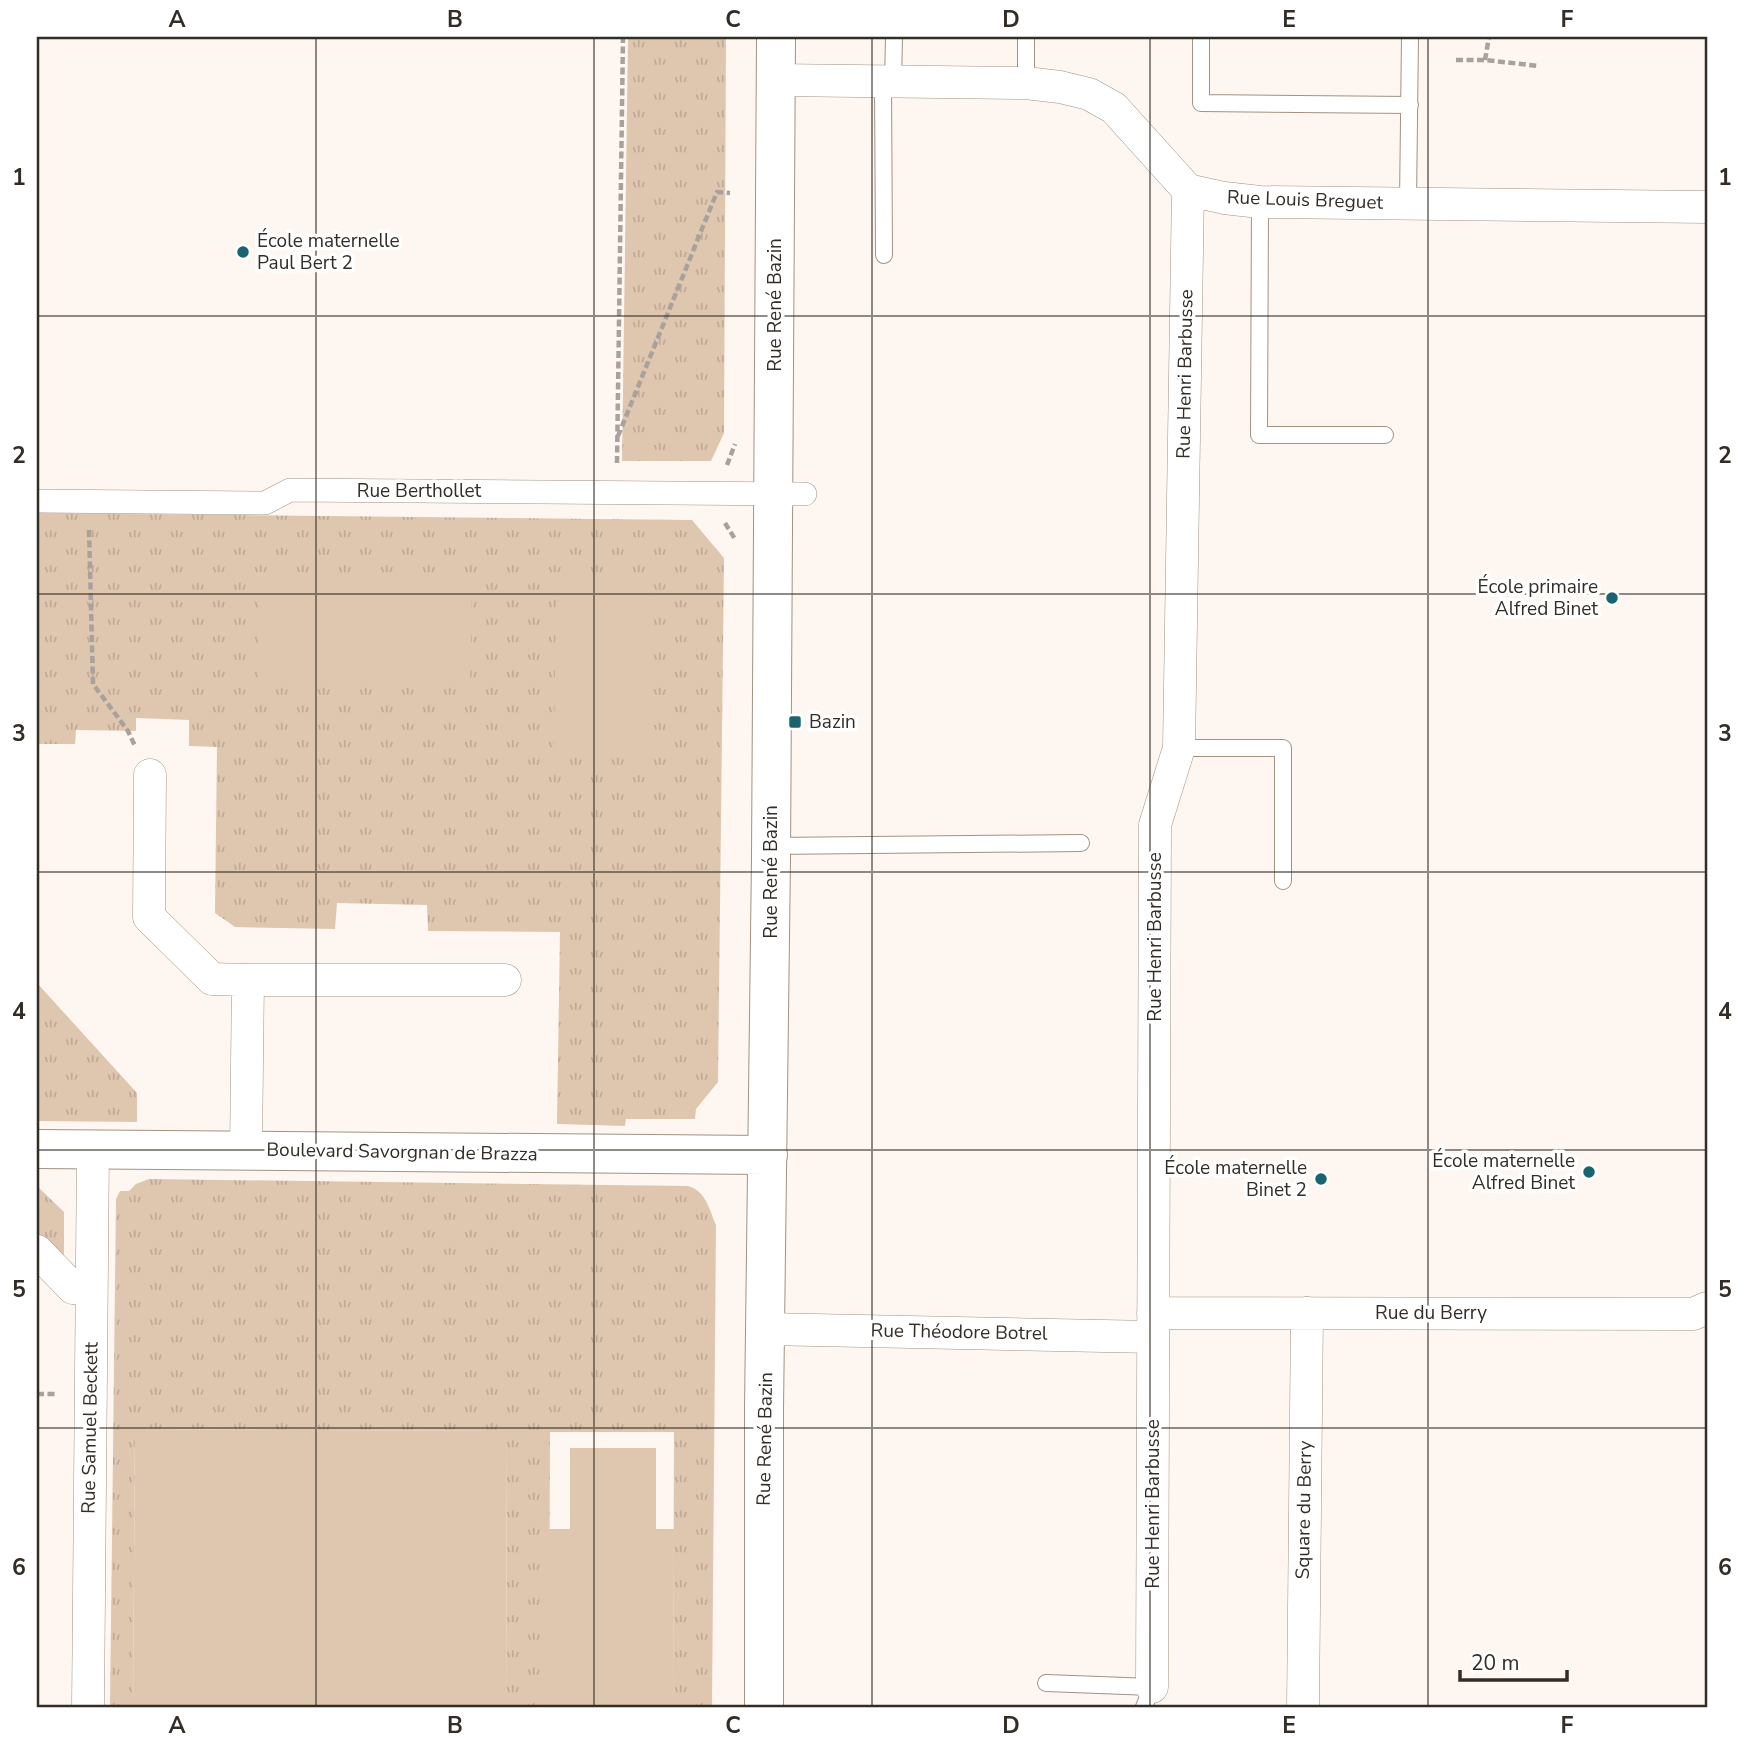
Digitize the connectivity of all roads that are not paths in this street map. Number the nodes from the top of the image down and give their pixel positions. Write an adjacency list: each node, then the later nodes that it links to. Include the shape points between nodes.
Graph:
1 (776, 37): 6 (street, Rue René Bazin)
2 (894, 37): 7 (lane)
3 (1026, 37): 8 (lane)
4 (1201, 37): 9 (lane, via 1201,103)
5 (1410, 37): 9 (lane)
6 (776, 80): 7 (street); 16 (street, Rue René Bazin)
7 (888, 82): 8 (street); 14 (lane)
8 (1026, 83): 10 (street, via 1089,94 1114,108)
9 (1410, 105): 12 (lane)
10 (1188, 190): 11 (street, Rue Louis Breguet); 18 (street, Rue Henri Barbusse)
11 (1260, 202): 12 (street, Rue Louis Breguet); 15 (lane, via 1259,435)
12 (1408, 202): 13 (street, Rue Louis Breguet)
13 (1707, 207)
14 (884, 254)
15 (1385, 435)
16 (790, 493): 17 (street, Rue Berthollet, via 290,490 265,503); 21 (street, Rue René Bazin)
17 (37, 501)
18 (1179, 747): 22 (lane, via 1283,748); 33 (street, Rue Henri Barbusse, via 1155,825)
19 (150, 775): 23 (street, via 149,916 212,979)
20 (1081, 843): 21 (lane)
21 (771, 846): 28 (street, Rue René Bazin)
22 (1283, 881)
23 (248, 980): 24 (street); 27 (street)
24 (505, 980)
25 (37, 1149): 26 (street, Boulevard Savorgnan de Brazza)
26 (93, 1149): 27 (street, Boulevard Savorgnan de Brazza); 30 (street, Rue Samuel Beckett)
27 (246, 1150): 28 (street, Boulevard Savorgnan de Brazza)
28 (768, 1155): 34 (street, Rue René Bazin)
29 (37, 1251): 30 (street, via 73,1288)
30 (92, 1289): 37 (street, Rue Samuel Beckett)
31 (1707, 1308): 32 (street, Rue du Berry, via 1693,1314)
32 (1307, 1312): 33 (street, Rue du Berry); 39 (street, Square du Berry)
33 (1153, 1325): 34 (street, Rue Théodore Botrel); 36 (street, Rue Henri Barbusse)
34 (766, 1329): 38 (street, Rue René Bazin)
35 (1046, 1683): 36 (lane)
36 (1148, 1697)
37 (88, 1707)
38 (764, 1707)
39 (1303, 1707)

